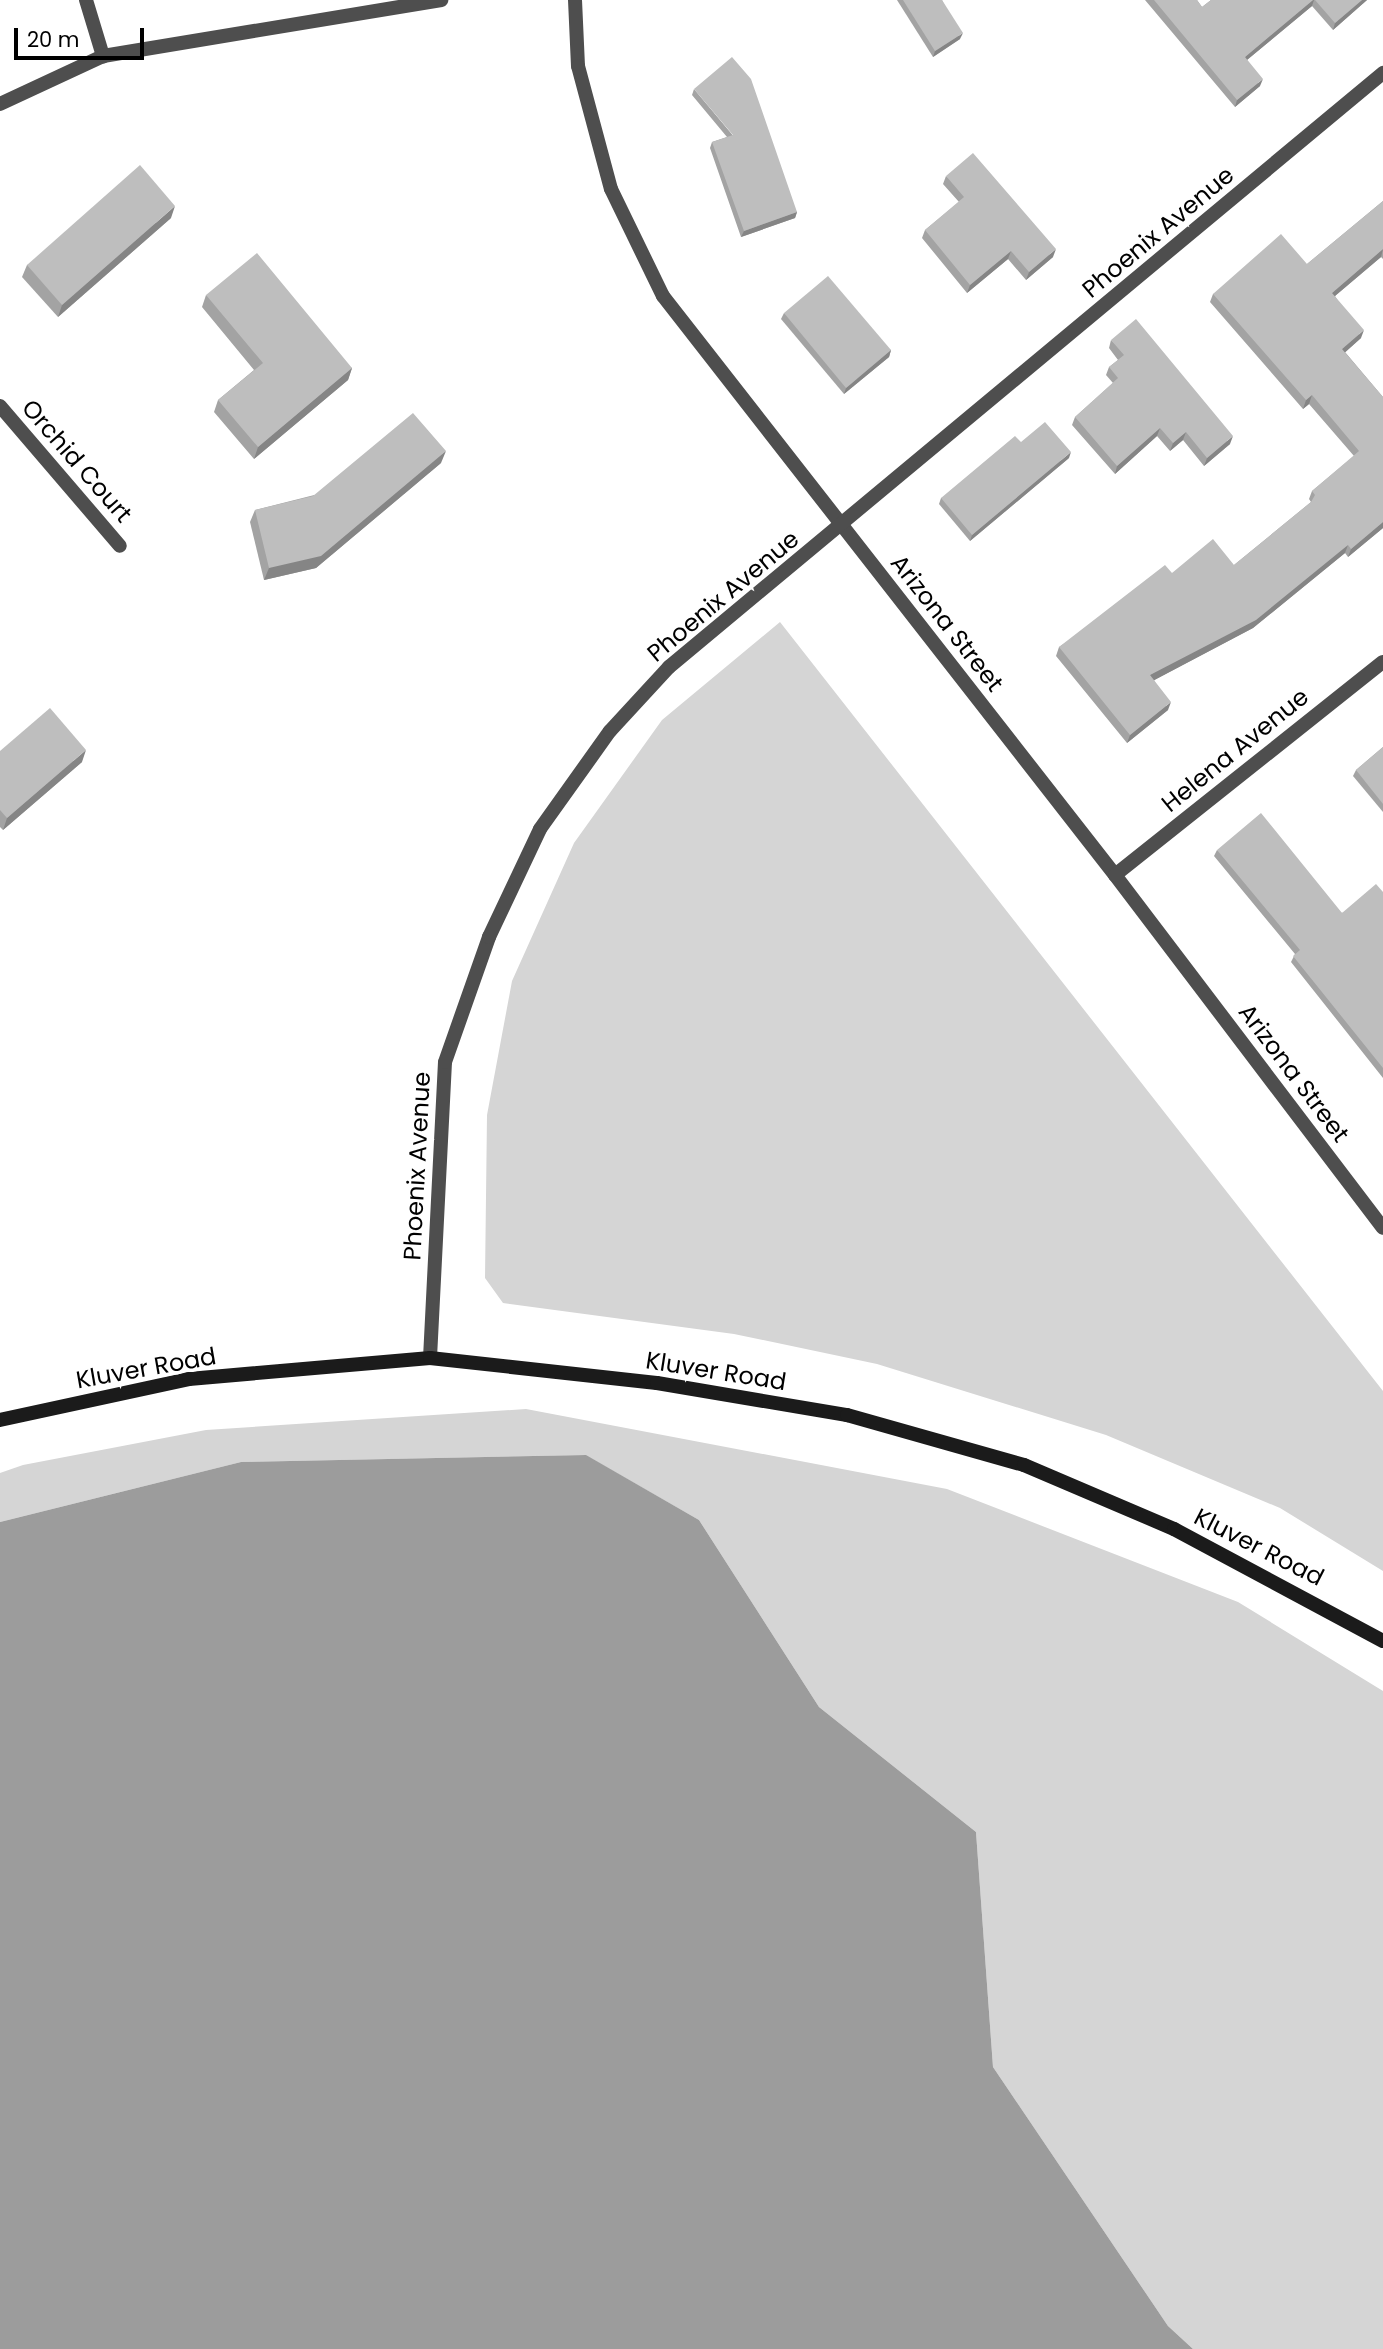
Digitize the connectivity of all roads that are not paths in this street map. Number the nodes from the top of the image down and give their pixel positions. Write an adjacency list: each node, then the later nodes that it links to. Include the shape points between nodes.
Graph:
1 (86, 0): 4 (street)
2 (441, 0): 4 (street)
3 (575, 0): 8 (street, Arizona Street, via 578,66 611,189 663,296)
4 (103, 56): 6 (street)
5 (1383, 73): 8 (street, Phoenix Avenue)
6 (0, 104)
7 (0, 406): 9 (street, Orchid Court)
8 (842, 527): 11 (street, Arizona Street); 13 (street, Phoenix Avenue, via 669,667 610,731 540,829 489,937 445,1062)
9 (120, 546)
10 (1383, 662): 11 (street, Helena Avenue)
11 (1115, 875): 12 (street, Arizona Street)
12 (1383, 1228)
13 (430, 1358): 14 (street, Kluver Road, via 189,1379); 15 (street, Kluver Road, via 657,1383 847,1415 1024,1465 1174,1529)
14 (0, 1420)
15 (1383, 1641)

